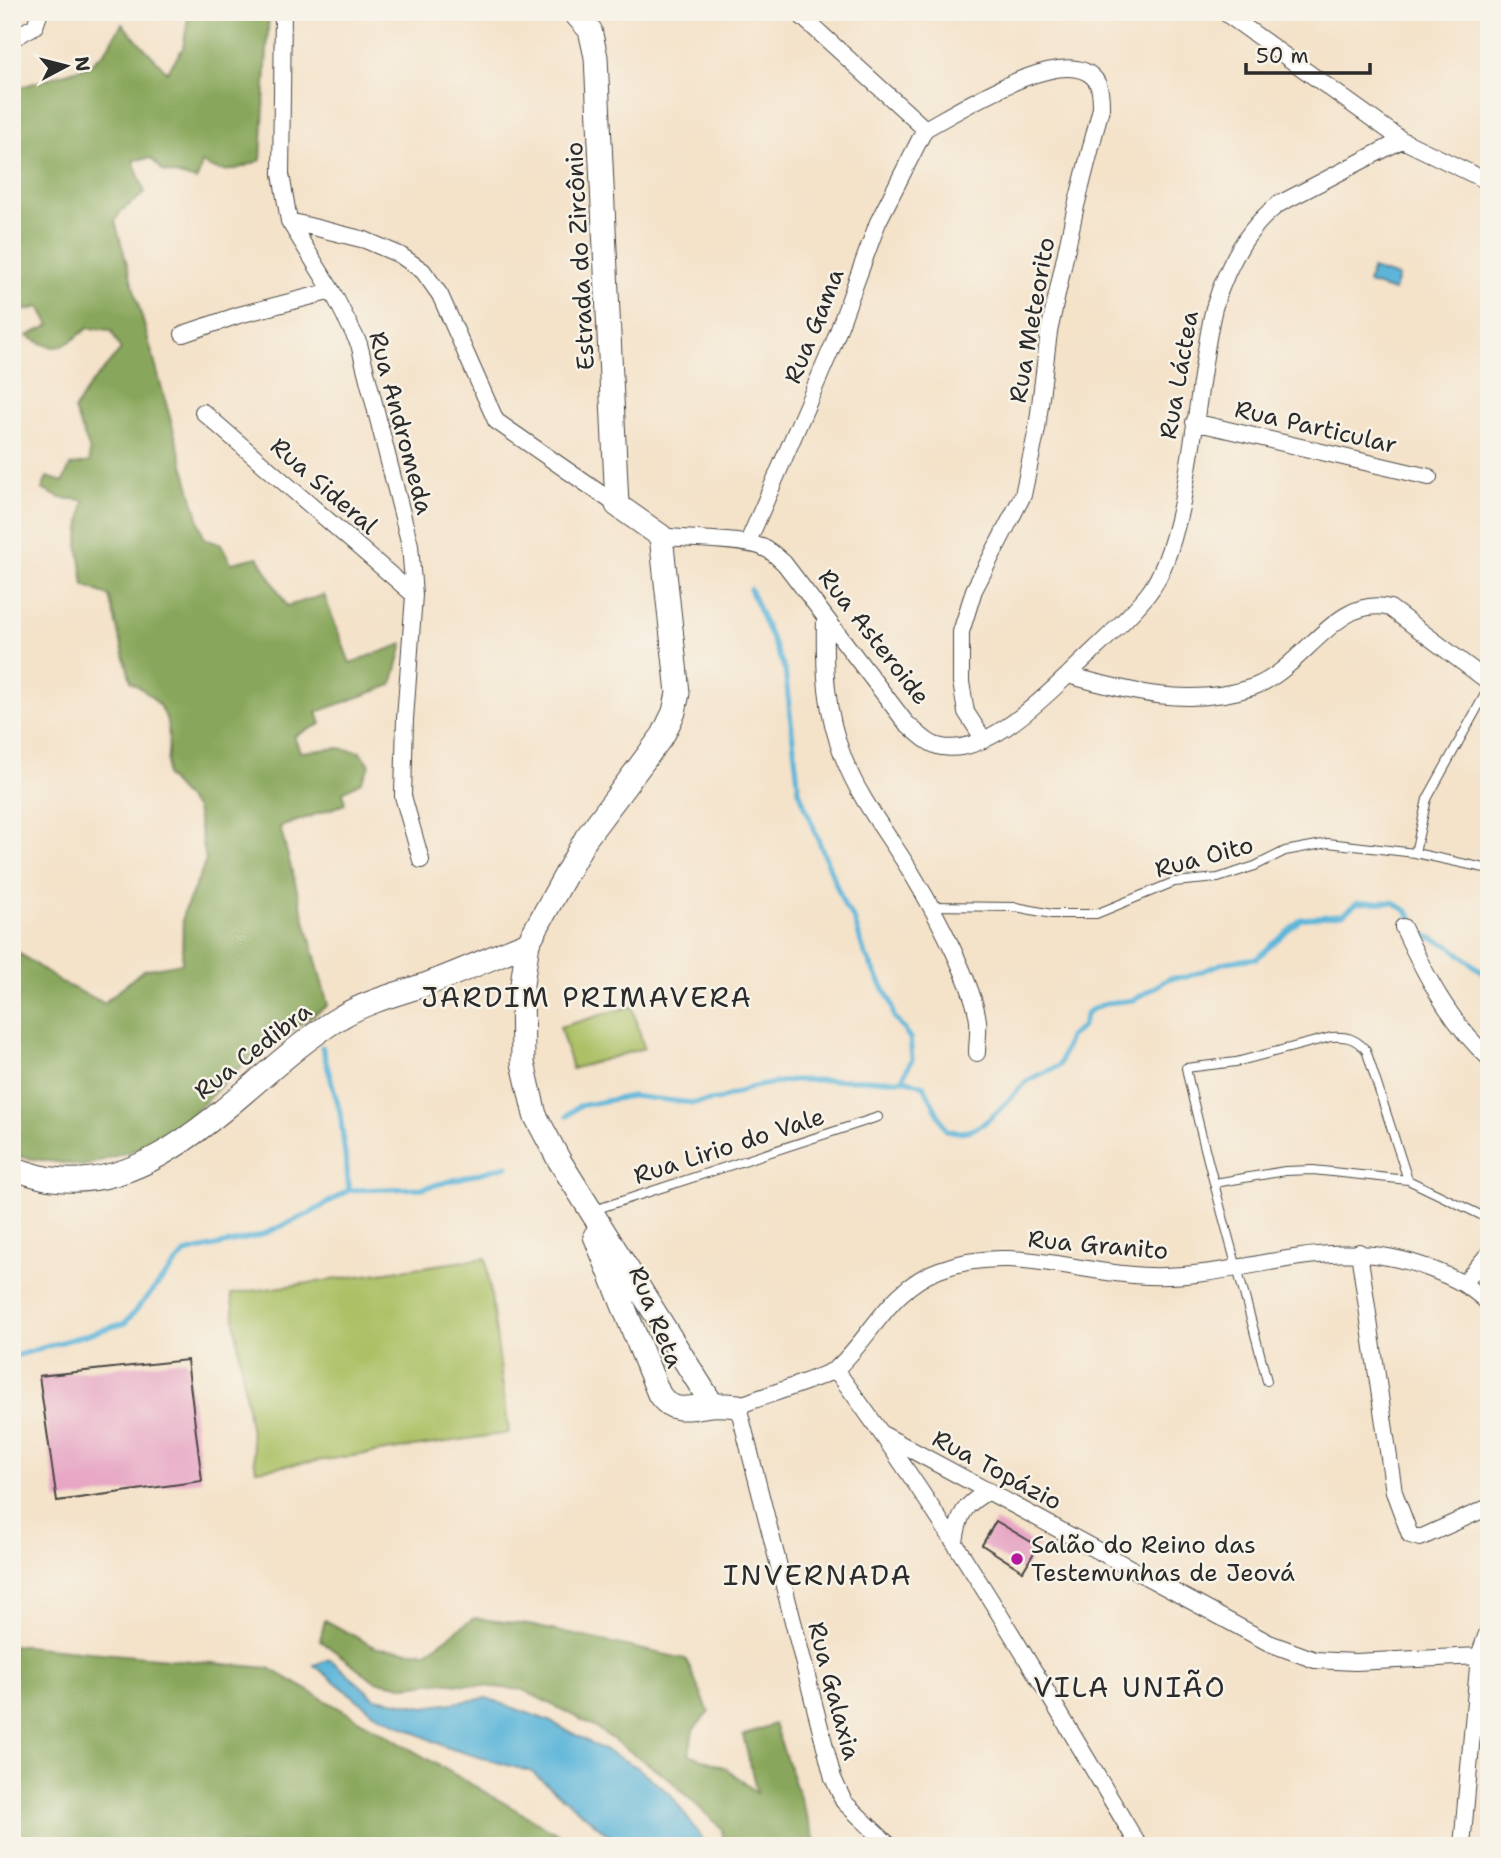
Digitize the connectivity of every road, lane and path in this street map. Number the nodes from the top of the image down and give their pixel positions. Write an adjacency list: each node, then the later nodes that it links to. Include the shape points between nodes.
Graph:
1 (40, 12): 7 (street, via 35,26)
2 (283, 12): 11 (street, Rua Andromeda, via 281,174)
3 (574, 12): 6 (street, Estrada do Zircônio)
4 (797, 12): 8 (street)
5 (1224, 12): 9 (street)
6 (591, 21): 17 (street, Estrada do Zircônio, via 603,157)
7 (12, 39)
8 (925, 130): 19 (street, Rua Gama, via 878,222 833,345); 25 (street, Rua Meteorito, via 1008,84 1049,71 1079,69 1094,77 1100,91 1101,108 1049,332 1023,495 974,590 961,632 966,712)
9 (1402, 139): 10 (street); 15 (street, Rua Láctea, via 1279,204 1255,226 1220,287)
10 (1489, 182)
11 (289, 221): 12 (street, Rua Andromeda); 17 (street, via 365,240 423,271 440,295 496,421)
12 (332, 291): 13 (street); 20 (street, Rua Andromeda, via 359,344 373,390 410,545)
13 (183, 334)
14 (203, 412): 20 (street, Rua Sideral)
15 (1194, 422): 16 (street, Rua Particular); 22 (street, Rua Láctea, via 1170,549 1149,593)
16 (1429, 477)
17 (617, 505): 18 (street, Rua Asteroide)
18 (661, 536): 19 (street, Rua Asteroide); 31 (street, via 675,647 678,693 674,712 663,735 586,838)
19 (748, 542): 21 (street, Rua Asteroide, via 766,548 784,563)
20 (414, 595): 27 (street, Rua Andromeda, via 403,796)
21 (825, 617): 25 (street, Rua Asteroide, via 906,723 930,743 960,747); 29 (street, via 825,687 844,760 860,795)
22 (1068, 675): 23 (street, via 1163,697 1212,696 1252,687 1278,676 1342,616 1373,603 1390,608); 25 (street, Rua Asteroide)
23 (1489, 682)
24 (1489, 687): 26 (lane, via 1427,799)
25 (984, 740)
26 (1415, 853): 28 (lane, Rua Oito); 29 (lane, Rua Oito, via 1328,844 1285,851 1218,878 1174,882 1096,914)
27 (421, 860)
28 (1489, 869)
29 (930, 906): 32 (street, via 975,1006)
30 (1403, 927): 33 (street, via 1448,1010)
31 (528, 943): 35 (street, Rua Cedibra, via 343,1015 292,1049 172,1149 149,1161 92,1179 54,1180); 38 (street, Rua Reta, via 522,984 523,1063 535,1115)
32 (977, 1053)
33 (1489, 1058)
34 (878, 1116): 38 (lane, Rua Lirio do Vale)
35 (12, 1168)
36 (1408, 1180): 37 (lane, via 1313,1170); 37 (lane, via 1366,1050 1347,1036 1236,1062 1186,1068); 39 (lane)
37 (1215, 1184): 42 (lane)
38 (588, 1207): 47 (street, Rua Reta); 47 (street, Rua Reta, via 659,1394 666,1405 679,1409)
39 (1489, 1219)
40 (1359, 1252): 42 (street, Rua Granito, via 1308,1254); 43 (street, Rua Granito, via 1405,1259); 51 (street, via 1394,1492 1403,1522 1410,1535 1420,1538)
41 (1489, 1253): 43 (street)
42 (1238, 1266): 45 (street, Rua Granito, via 1200,1274 1147,1276 1021,1260 976,1261 939,1269 907,1286); 46 (lane)
43 (1464, 1283): 44 (street, Rua Granito)
44 (1489, 1304)
45 (835, 1370): 48 (street, Rua Granito); 49 (street)
46 (1267, 1381)
47 (712, 1404): 48 (street, Rua Reta)
48 (738, 1406): 55 (street, Rua Galaxia, via 833,1778 844,1801)
49 (884, 1436): 50 (street, Rua Topázio); 52 (street)
50 (989, 1491): 52 (street, via 963,1508); 54 (street, Rua Topázio, via 1269,1643 1315,1660)
51 (1489, 1507)
52 (955, 1542): 56 (street)
53 (1488, 1631): 54 (street)
54 (1479, 1656): 57 (street)
55 (890, 1846)
56 (1139, 1846)
57 (1462, 1846)

